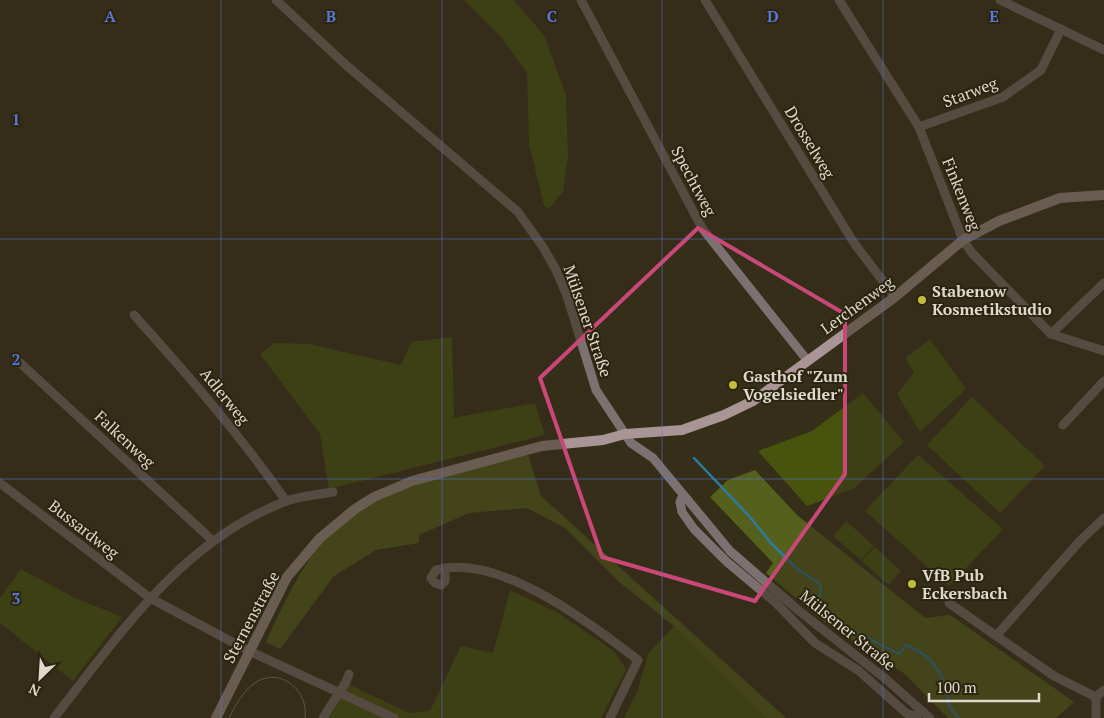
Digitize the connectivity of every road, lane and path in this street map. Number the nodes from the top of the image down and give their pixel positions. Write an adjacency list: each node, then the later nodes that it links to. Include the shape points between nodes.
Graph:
1 (276, 0): 20 (street, Mülsener Straße, via 346,65 518,212 556,270 596,390)
2 (581, 0): 17 (street, Spechtweg, via 702,228)
3 (705, 0): 12 (street, Drosselweg, via 854,242)
4 (839, 0): 8 (street, Finkenweg)
5 (1000, 0): 6 (street)
6 (1061, 29): 7 (street); 8 (street, Starweg, via 1041,70 1003,97)
7 (1104, 50)
8 (919, 127): 10 (street, Finkenweg)
9 (1104, 195): 10 (street, Lerchenweg, via 1060,198 999,221)
10 (963, 240): 12 (street, Lerchenweg); 14 (street, Finkenweg)
11 (1104, 283): 14 (street)
12 (895, 297): 17 (street, Lerchenweg)
13 (134, 315): 24 (street, Adlerweg, via 196,383)
14 (1051, 334): 15 (street, Finkenweg)
15 (1104, 351)
16 (17, 360): 26 (street, Falkenweg)
17 (807, 360): 20 (street, Lerchenweg, via 753,400 724,415 682,430)
18 (1104, 381): 19 (street)
19 (1064, 425)
20 (624, 434): 23 (street, Mülsener Straße, via 653,458); 31 (street, Sternenstraße, via 603,440 542,446 412,481 374,497 320,538 287,577)
21 (0, 483): 28 (street, Bussardweg)
22 (333, 492): 24 (street)
23 (683, 495): 36 (street, Mülsener Straße, via 730,551 887,680); 36 (street, via 680,502 682,512 694,529 740,574 775,602 815,643 885,691 897,707)
24 (286, 501): 26 (street, via 236,524)
25 (1104, 518): 30 (street)
26 (212, 540): 28 (street)
27 (445, 568): 41 (street, via 476,568 530,588 586,621 638,660)
28 (150, 598): 31 (street, Bussardweg); 37 (street)
29 (949, 602): 30 (street)
30 (996, 636): 35 (street, via 1054,676)
31 (249, 651): 34 (street, Bussardweg); 38 (street, Sternenstraße)
32 (349, 674): 34 (street)
33 (1104, 690): 35 (street)
34 (338, 693): 39 (street); 40 (street, Bussardweg)
35 (1096, 697): 42 (street)
36 (921, 716)
37 (54, 718)
38 (216, 718)
39 (323, 718)
40 (394, 718)
41 (610, 718)
42 (1096, 718)

